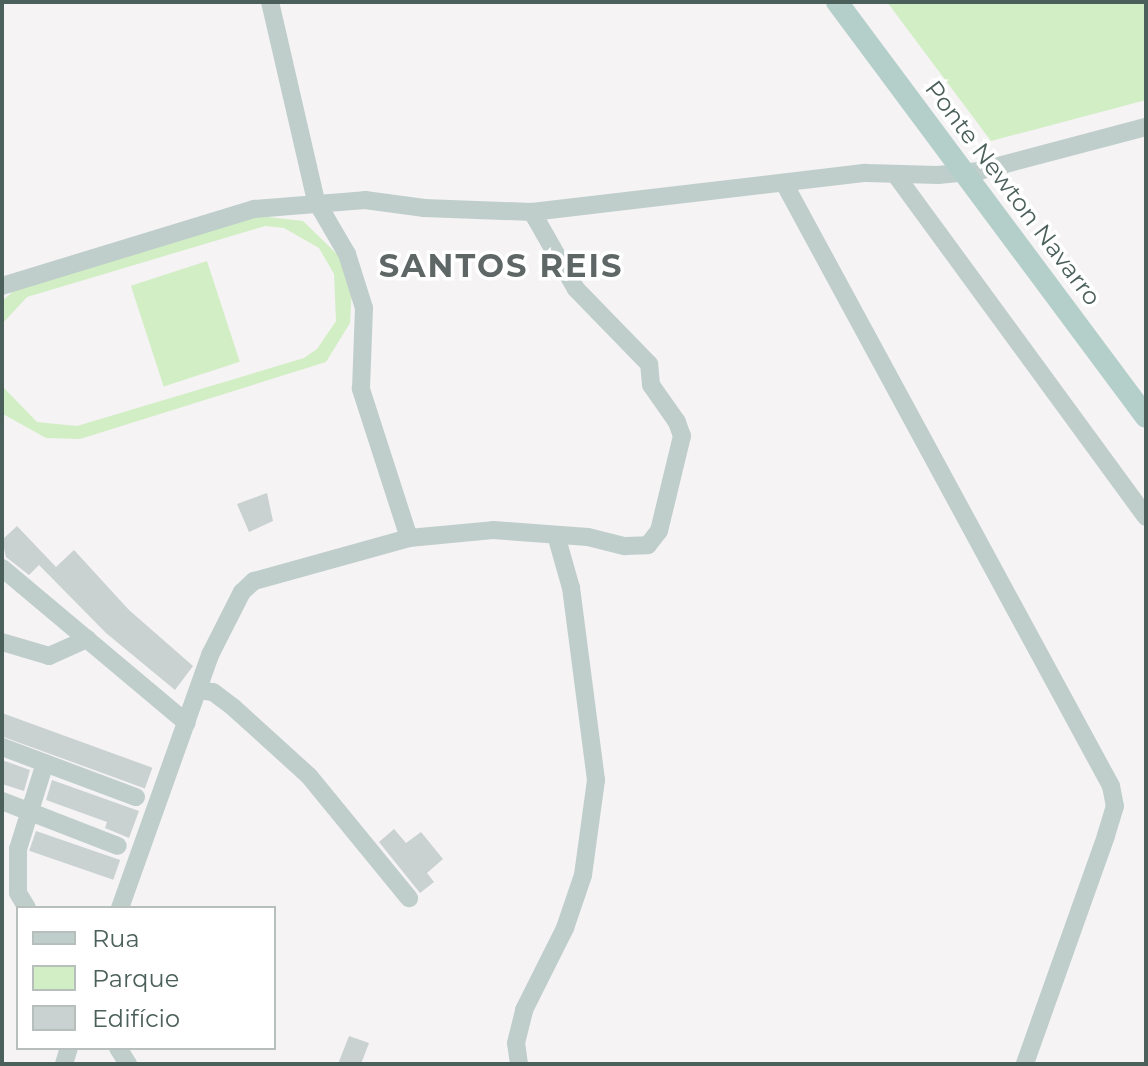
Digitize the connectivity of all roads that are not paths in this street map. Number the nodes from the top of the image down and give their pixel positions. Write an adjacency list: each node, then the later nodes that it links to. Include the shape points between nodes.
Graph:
1 (270, 2): 7 (street)
2 (837, 2): 11 (main road, Ponte Newton Navarro, bridge)
3 (849, 2): 10 (main road, Ponte Newton Navarro)
4 (1146, 127): 5 (street, via 979,171)
5 (895, 174): 6 (street); 12 (street)
6 (784, 183): 8 (street); 30 (street, via 1111,786 1115,806 1106,836)
7 (316, 201): 8 (street); 9 (street, via 254,209); 14 (street, via 347,254 364,308 361,389)
8 (532, 212): 13 (street, via 576,289 649,364 651,385 682,436 659,531 648,545)
9 (2, 286)
10 (1146, 395)
11 (1146, 417)
12 (1146, 517)
13 (556, 535): 14 (street, via 493,530); 29 (street, via 571,588 596,780 580,887 553,956 524,1010 516,1043)
14 (409, 538): 18 (street, via 254,581 232,610)
15 (2, 568): 16 (street)
16 (87, 639): 17 (street, via 49,656); 19 (street)
17 (2, 642)
18 (198, 690): 19 (street); 26 (street, via 213,692 234,708 309,776)
19 (187, 723): 27 (street)
20 (2, 747): 21 (street)
21 (45, 763): 22 (street); 24 (street)
22 (136, 797)
23 (2, 801): 24 (street)
24 (28, 811): 25 (street); 28 (street, via 17,869 18,893)
25 (118, 846)
26 (409, 898)
27 (122, 905)
28 (26, 906)
29 (519, 1064)
30 (1025, 1064)

